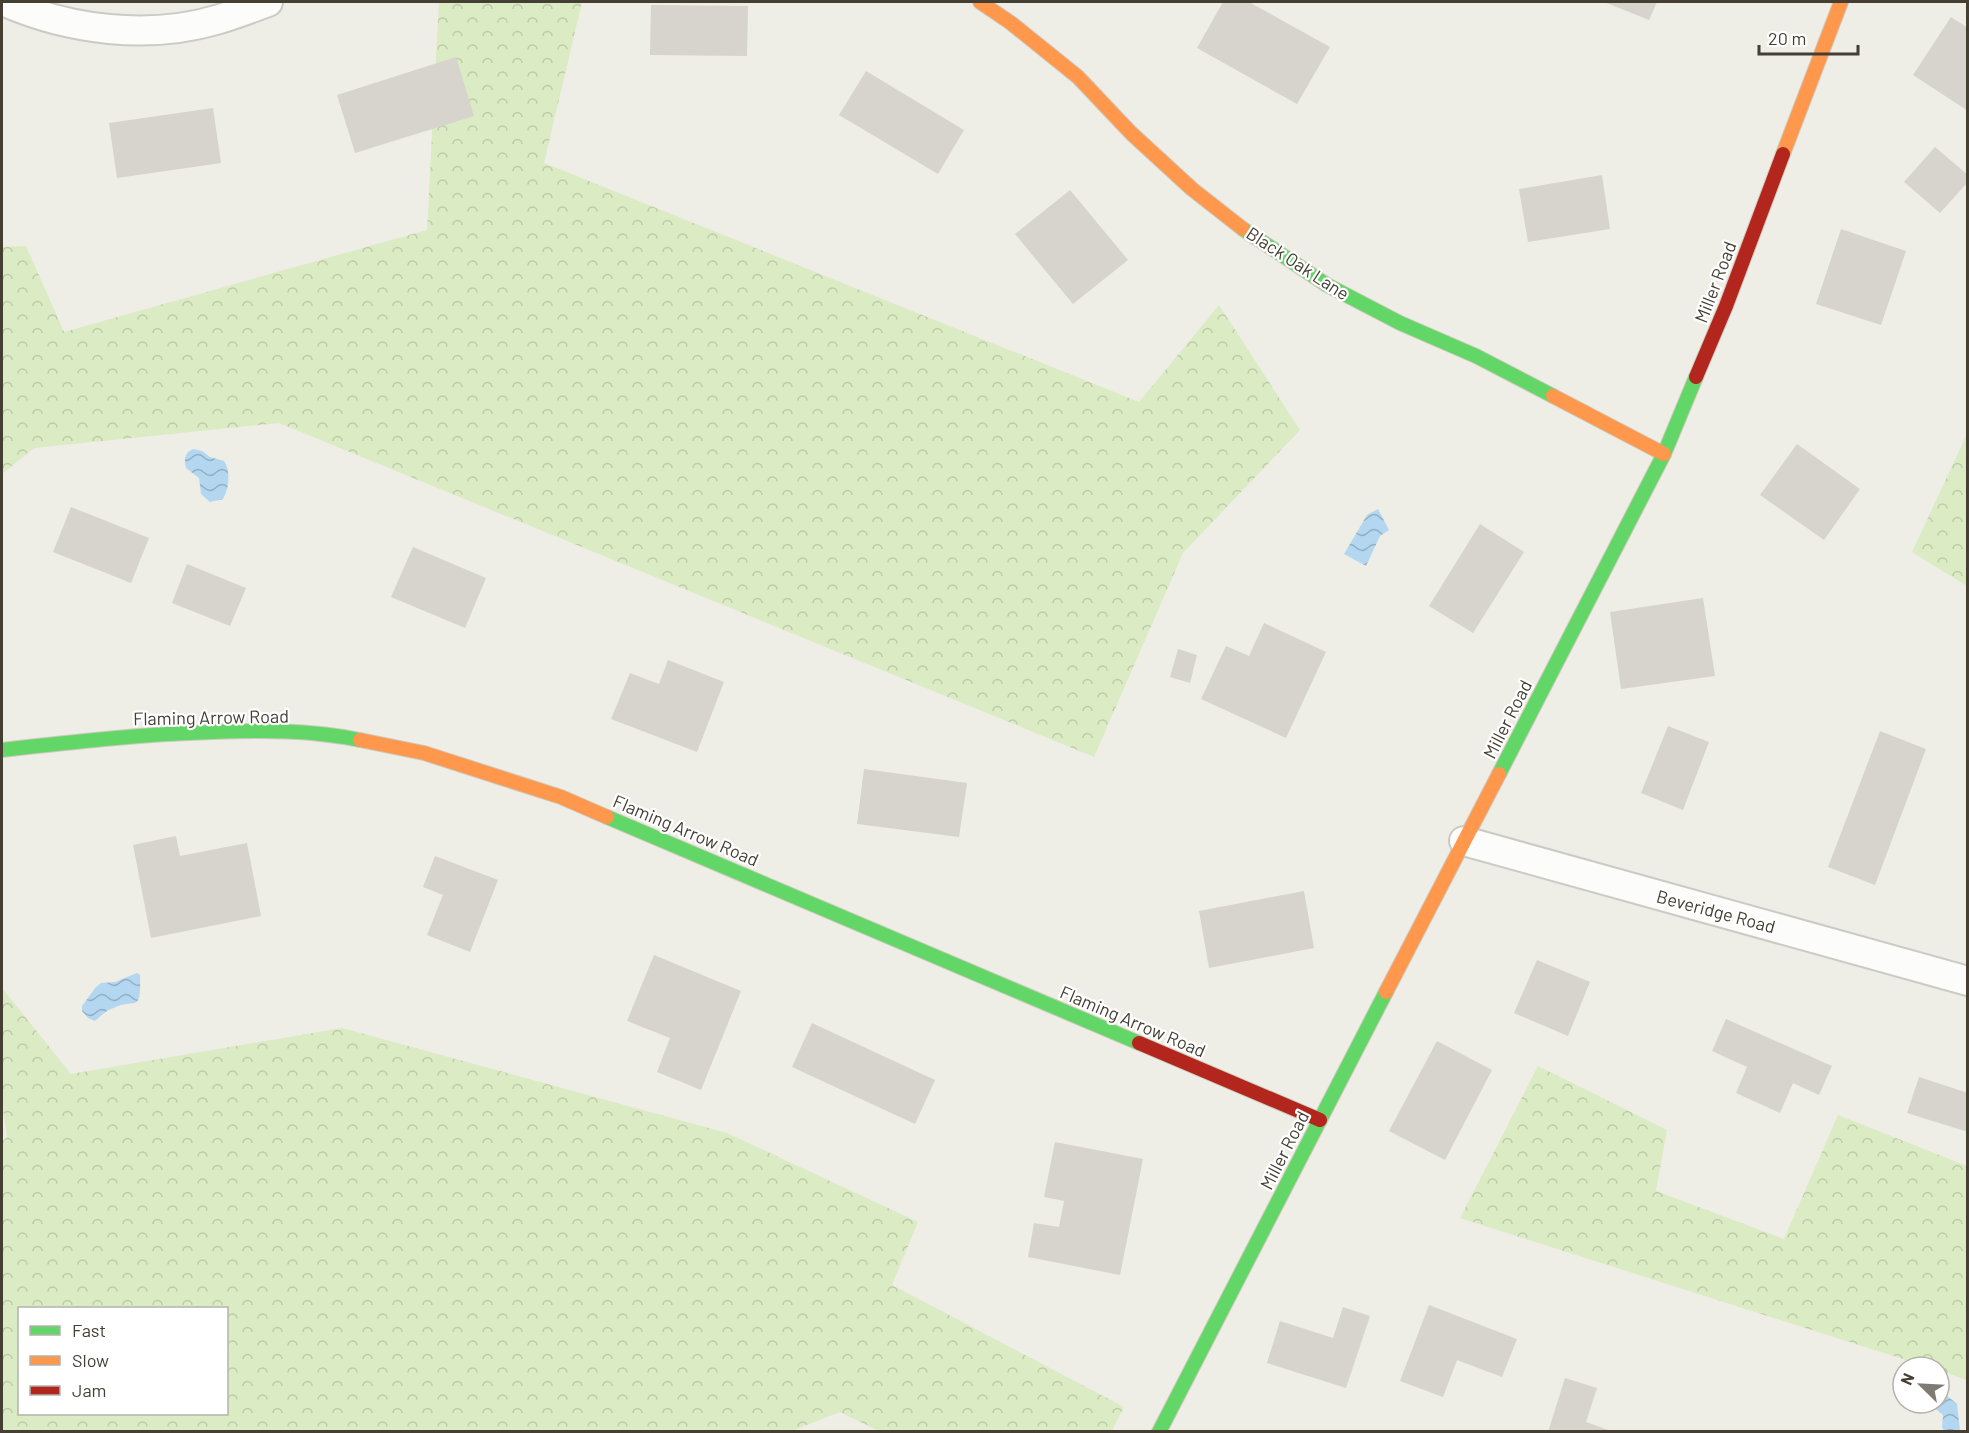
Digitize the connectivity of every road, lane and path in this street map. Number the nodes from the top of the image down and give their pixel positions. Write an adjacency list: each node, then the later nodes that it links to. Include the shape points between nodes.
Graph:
1 (5, 2): 2 (street, via 67,22 121,30 172,28 215,20)
2 (268, 2)
3 (980, 2): 5 (street, Black Oak Lane, via 1078,77 1192,189 1257,240 1337,291 1476,356)
4 (1841, 2): 5 (street, Miller Road, via 1726,306)
5 (1664, 454): 7 (street, Miller Road)
6 (2, 750): 9 (street, Flaming Arrow Road, via 183,733 267,730 342,736 424,753 561,797)
7 (1464, 841): 8 (street, Beveridge Road); 9 (street, Miller Road)
8 (1968, 981)
9 (1320, 1120): 10 (street, Miller Road)
10 (1159, 1431)

